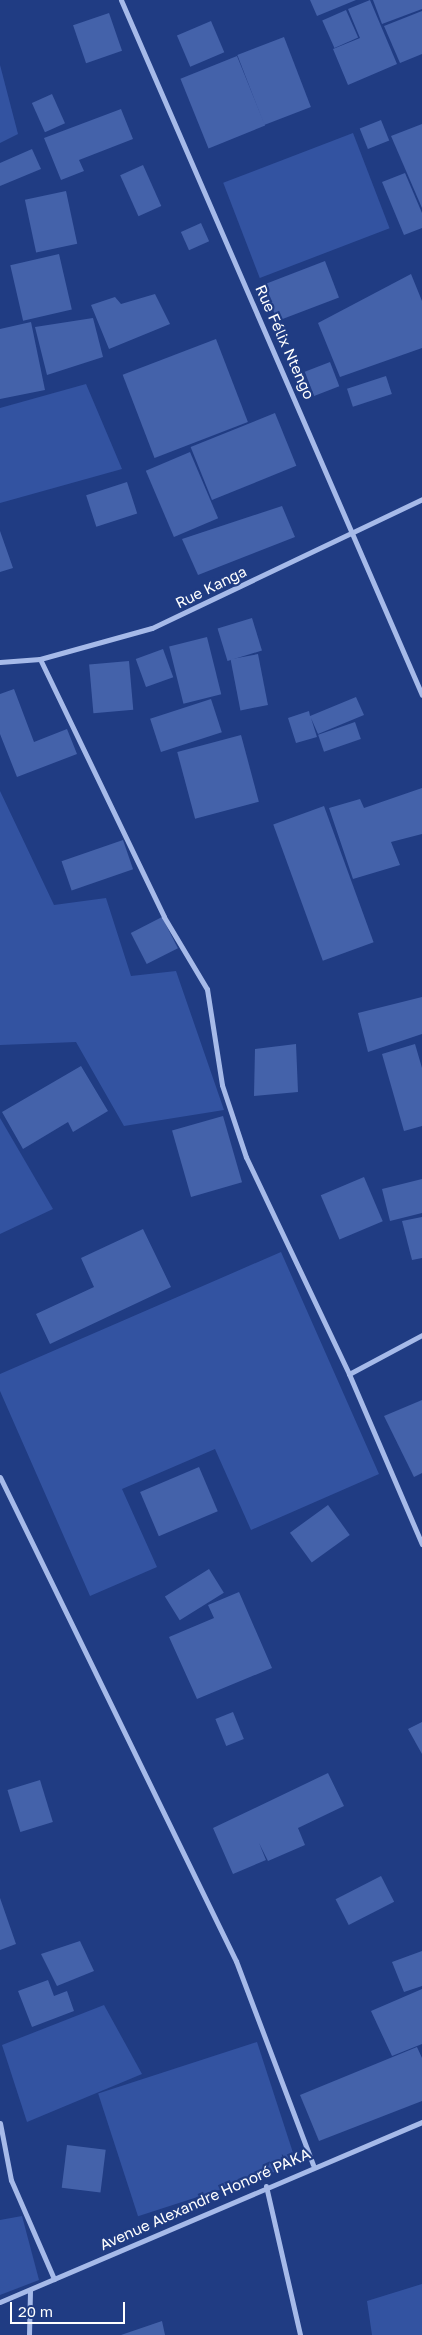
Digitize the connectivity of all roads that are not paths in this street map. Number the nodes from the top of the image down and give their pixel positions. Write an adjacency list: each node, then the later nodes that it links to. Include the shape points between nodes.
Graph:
1 (121, 0): 3 (street, Rue Félix Ntengo)
2 (422, 499): 3 (street, Rue Kanga)
3 (354, 530): 4 (street, Rue Kanga, via 152,628); 6 (street, Rue Félix Ntengo)
4 (40, 659): 5 (street, Rue Kanga); 8 (street, via 164,917 207,989 222,1085 246,1158)
5 (0, 662)
6 (422, 695)
7 (422, 1335): 8 (street)
8 (350, 1374): 10 (street)
9 (0, 1477): 13 (street, via 236,1961)
10 (422, 1544)
11 (422, 2122): 13 (street, Avenue Alexandre Honoré PAKA)
12 (0, 2123): 15 (street, via 11,2180)
13 (313, 2165): 14 (street, Avenue Alexandre Honoré PAKA)
14 (266, 2186): 15 (street, Avenue Alexandre Honoré PAKA); 19 (street)
15 (54, 2280): 16 (street, Avenue Alexandre Honoré PAKA)
16 (30, 2290): 17 (street, Avenue Alexandre Honoré PAKA); 18 (street)
17 (0, 2302)
18 (29, 2335)
19 (300, 2335)

